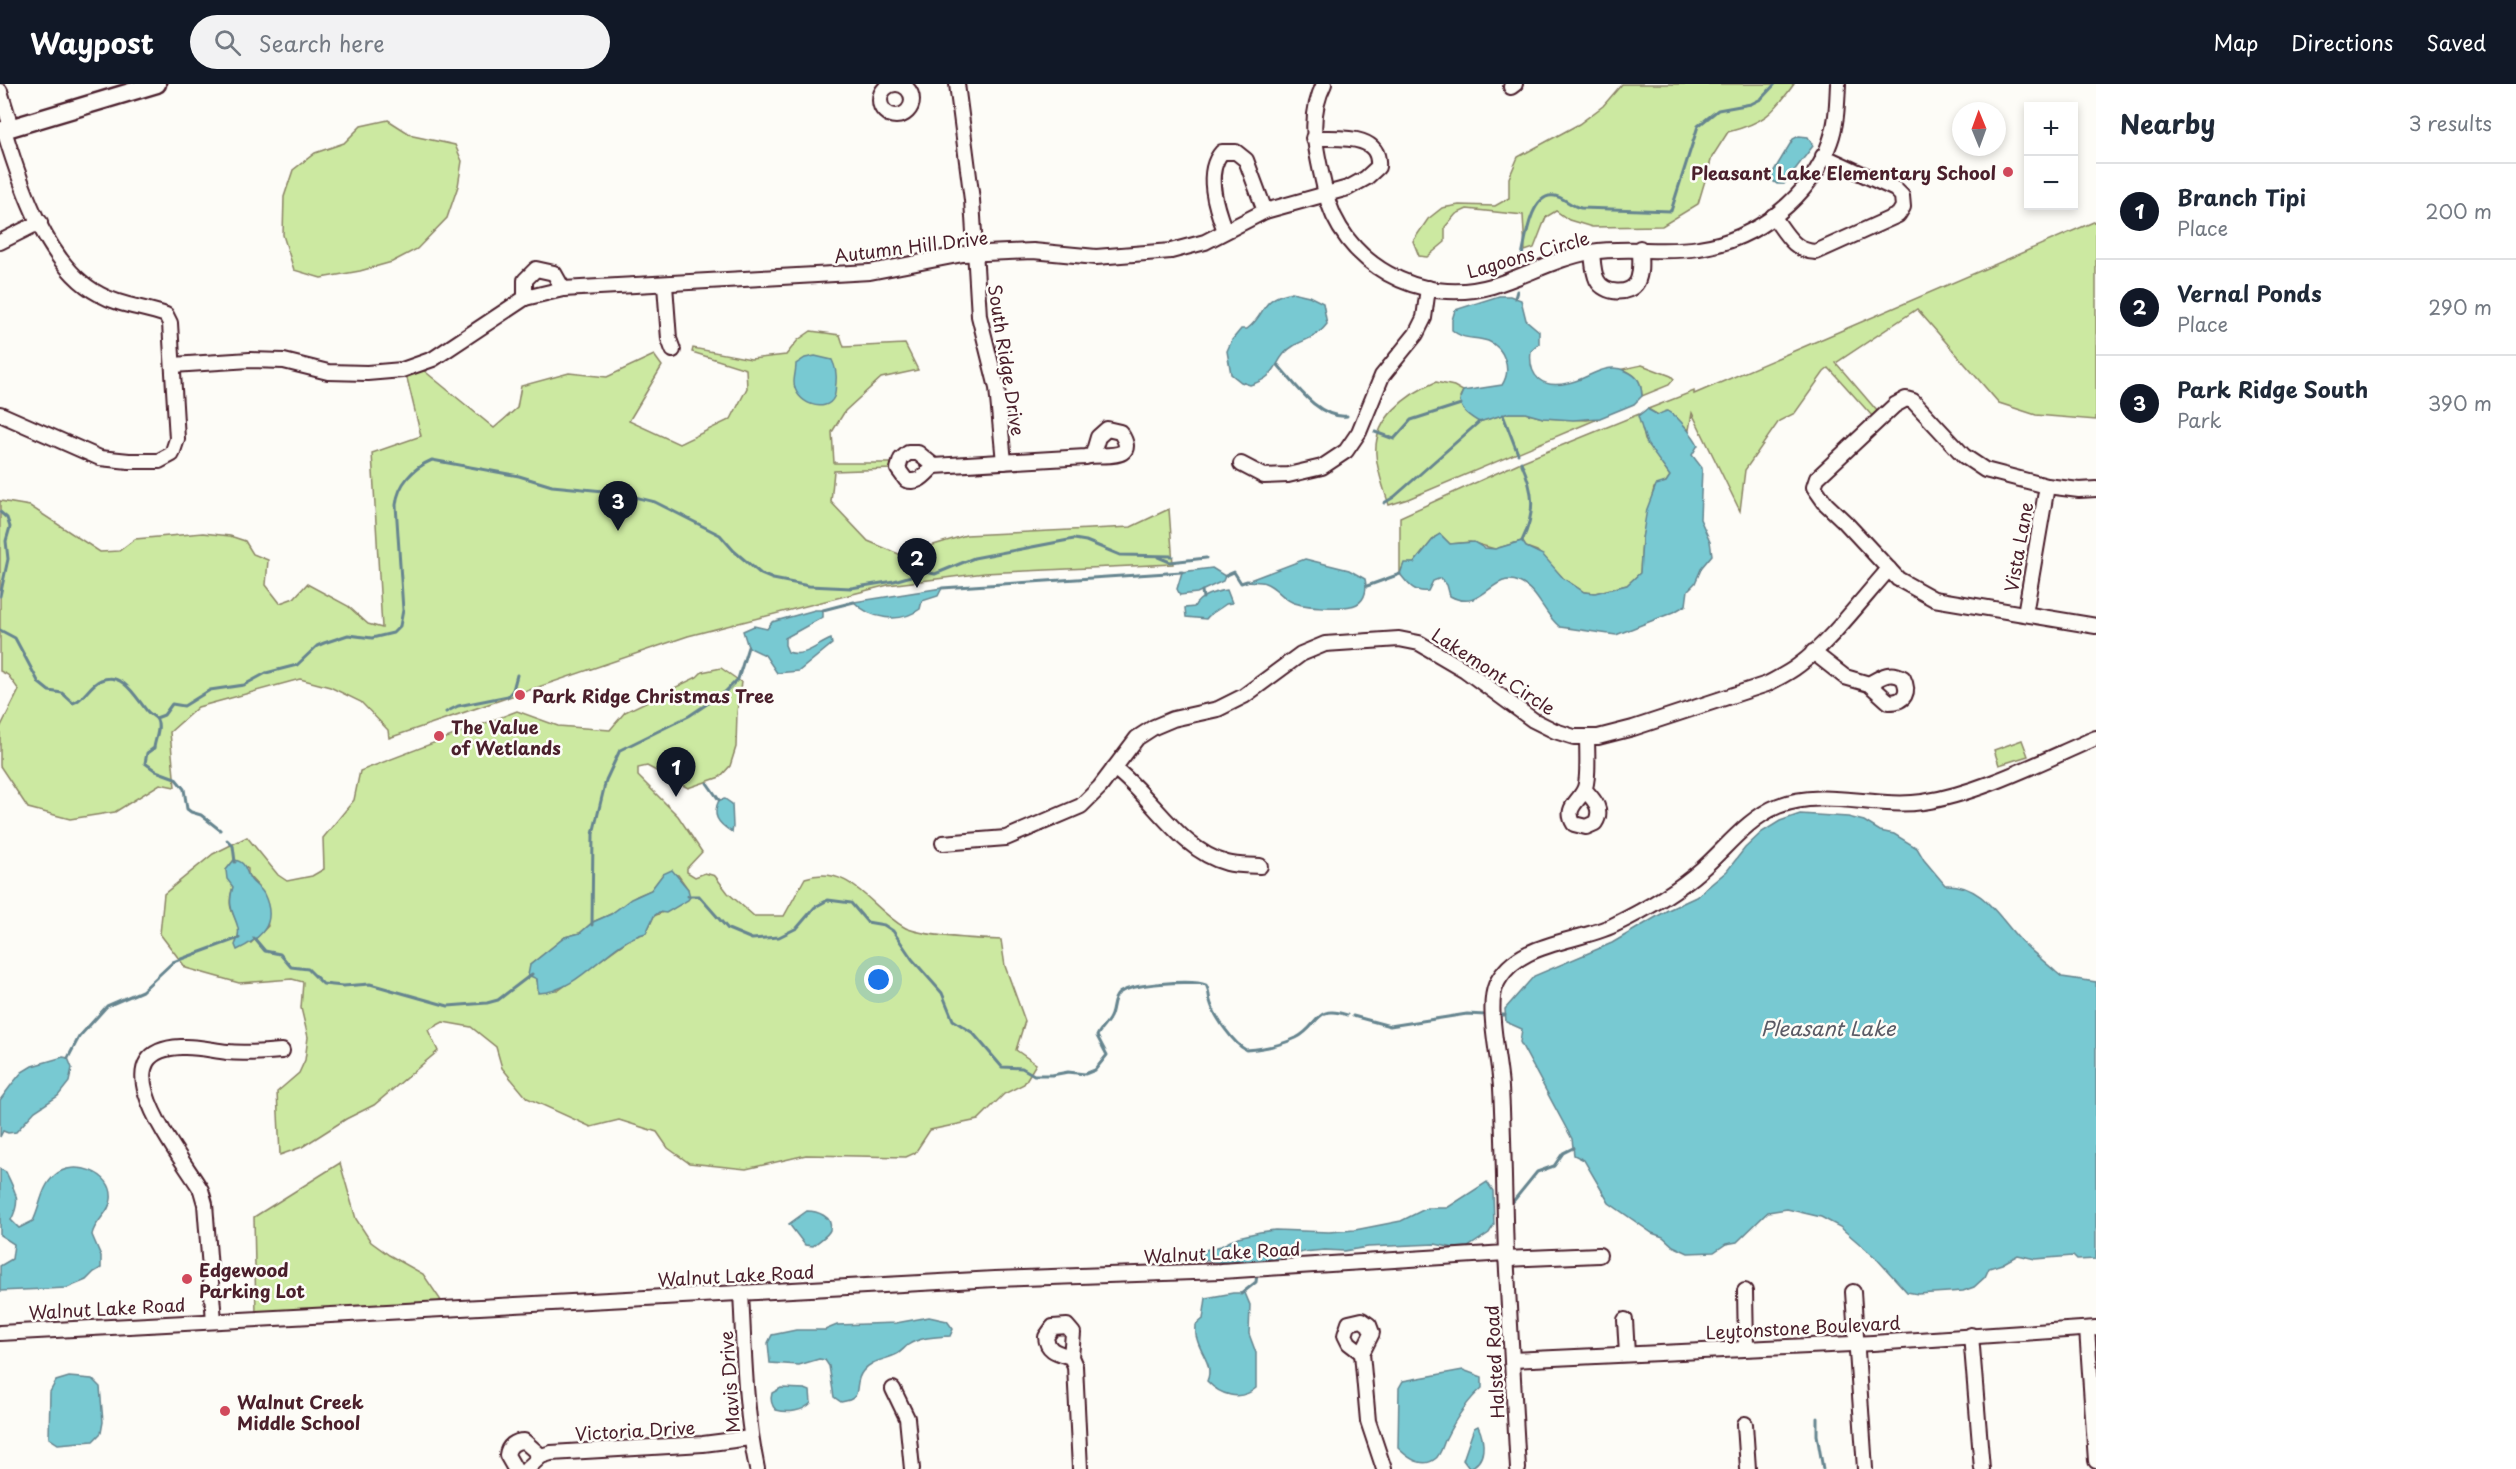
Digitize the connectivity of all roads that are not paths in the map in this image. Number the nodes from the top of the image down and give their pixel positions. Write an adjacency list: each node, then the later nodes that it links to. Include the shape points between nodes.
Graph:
1 (157, 84): 6 (main road)
2 (957, 84): 17 (street, South Ridge Drive, via 970,179)
3 (1323, 84): 7 (street, Lagoons Circle, via 1316,99)
4 (1838, 84): 8 (street, Lagoons Circle, via 1836,120)
5 (0, 91): 6 (street)
6 (5, 129): 12 (street, via 15,169)
7 (1313, 138): 9 (street, Lagoons Circle); 9 (street, Autumn Hill Drive, via 1366,142 1374,147 1379,158 1378,167 1366,178)
8 (1823, 156): 11 (street, Lagoons Circle, via 1797,195); 11 (street, via 1895,189 1902,196 1903,207 1898,215 1816,252 1798,248)
9 (1326, 195): 10 (street, Autumn Hill Drive); 19 (street, Lagoons Circle, via 1343,234 1362,257 1411,285)
10 (1265, 211): 13 (street, Autumn Hill Drive); 13 (street, via 1246,160 1236,152 1222,152 1214,161 1213,174)
11 (1773, 216): 15 (street, Lagoons Circle, via 1721,244 1699,249)
12 (40, 222): 14 (street); 23 (street, via 57,254 84,286 126,305 165,315 170,323)
13 (1225, 231): 17 (street, Autumn Hill Drive, via 1188,247 1143,255 1096,257 1034,251)
14 (0, 242)
15 (1640, 248): 16 (street, Lagoons Circle); 16 (street, via 1636,283 1630,289 1614,292 1602,288 1596,279)
16 (1592, 252): 19 (street, Lagoons Circle, via 1573,255 1492,286 1444,292)
17 (974, 254): 18 (street, Autumn Hill Drive, via 870,272); 26 (street, South Ridge Drive, via 979,316 1001,412)
18 (665, 285): 20 (street, Autumn Hill Drive); 22 (street)
19 (1428, 288): 27 (street, via 1424,318 1416,334 1382,376 1359,432 1346,451 1322,467 1288,475 1264,476)
20 (563, 289): 21 (street, Autumn Hill Drive); 21 (street, via 554,273 536,269 525,280)
21 (525, 298): 23 (street, Autumn Hill Drive, via 433,359 402,370 328,372 284,361 250,360)
22 (673, 350)
23 (173, 365): 24 (street, via 177,439 172,454 159,460 100,458)
24 (0, 414)
25 (1093, 454): 26 (street)
26 (1004, 462): 28 (street)
27 (1241, 464)
28 (934, 466)
29 (2047, 486): 30 (street); 31 (street, via 1985,470 1964,456 1913,401 1906,399 1817,478 1814,487); 32 (street, Vista Lane)
30 (2096, 489)
31 (1889, 569): 32 (street, via 1898,579 1934,598); 34 (street, Lakemont Circle)
32 (2025, 614): 33 (street)
33 (2096, 626)
34 (1813, 652): 35 (street, via 1845,677); 36 (street, Lakemont Circle, via 1767,684 1634,728)
35 (1869, 684)
36 (1587, 737): 38 (street, Lakemont Circle, via 1574,737 1533,720 1419,643 1399,639 1353,640 1325,644 1301,654 1244,696 1218,709 1154,727 1137,738); 39 (street)
37 (2096, 738): 44 (street, via 1946,797 1922,802 1807,800 1776,807 1678,889 1641,911 1612,926 1538,949 1514,962 1500,978 1493,996 1501,1087)
38 (1114, 768): 40 (street, Lakemont Circle, via 1081,806 1062,816 1006,838); 41 (street, via 1198,851 1231,864)
39 (1585, 790)
40 (943, 843)
41 (1260, 866)
42 (282, 1051): 49 (street, via 242,1053 180,1047 156,1052 144,1066 144,1086 153,1114 206,1204)
43 (1599, 1255): 44 (street, Walnut Lake Road)
44 (1506, 1256): 46 (street, Walnut Lake Road); 58 (street, Halsted Road)
45 (1745, 1291): 54 (street)
46 (741, 1292): 49 (street, Walnut Lake Road); 61 (street, Mavis Drive)
47 (1853, 1292): 53 (street)
48 (1625, 1320): 56 (street)
49 (214, 1321): 51 (street, Walnut Lake Road)
50 (2092, 1329): 52 (street, Leytonstone Boulevard); 63 (street)
51 (0, 1332)
52 (1971, 1335): 53 (street, Leytonstone Boulevard); 73 (street)
53 (1855, 1344): 54 (street, Leytonstone Boulevard); 72 (street)
54 (1746, 1348): 56 (street, Leytonstone Boulevard)
55 (1362, 1353): 69 (street, via 1368,1421)
56 (1627, 1354): 58 (street, Leytonstone Boulevard)
57 (1071, 1357): 68 (street, via 1075,1366)
58 (1512, 1360): 70 (street, Halsted Road)
59 (893, 1389): 67 (street, via 907,1418)
60 (1745, 1424): 71 (street)
61 (750, 1438): 62 (street, Victoria Drive); 66 (street, Mavis Drive)
62 (542, 1456): 64 (street, via 524,1441 515,1443 507,1455); 65 (street)
63 (2096, 1461)
64 (515, 1469)
65 (527, 1469)
66 (757, 1469)
67 (912, 1469)
68 (1080, 1469)
69 (1384, 1469)
70 (1518, 1469)
71 (1748, 1469)
72 (1865, 1469)
73 (1982, 1469)

